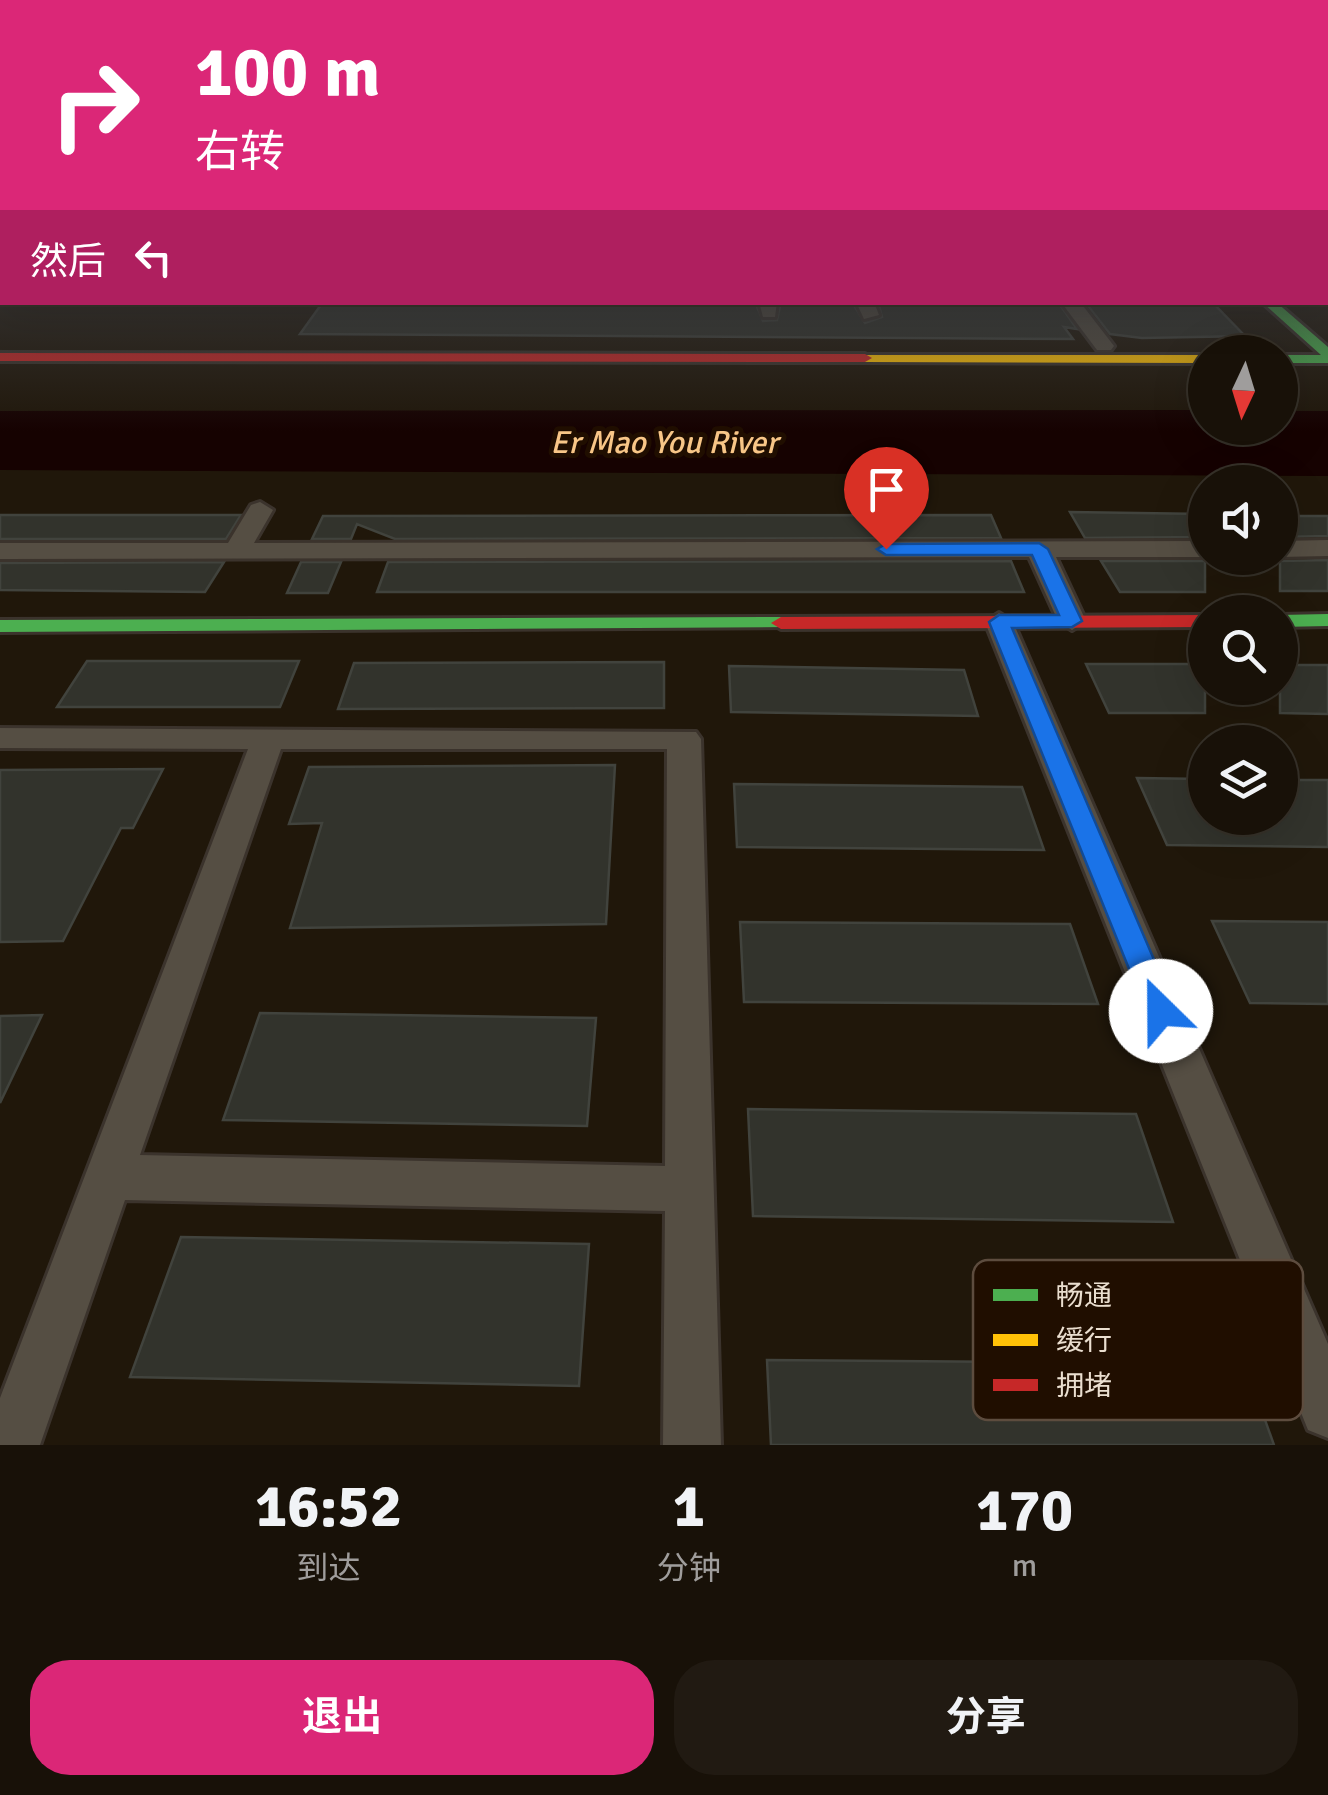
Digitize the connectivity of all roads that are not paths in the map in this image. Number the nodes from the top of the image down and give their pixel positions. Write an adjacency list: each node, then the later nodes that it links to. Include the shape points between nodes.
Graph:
1 (1072, 305): 5 (street)
2 (1271, 305): 6 (main road)
3 (1300, 305): 4 (main road)
4 (1328, 328)
5 (1104, 346)
6 (1328, 356): 8 (main road)
7 (0, 357): 9 (main road)
8 (1298, 358)
9 (1188, 359)
10 (0, 368): 11 (main road)
11 (1188, 370)
12 (1298, 370): 13 (main road)
13 (1328, 370)
14 (260, 510): 20 (street)
15 (1298, 548): 16 (street)
16 (1328, 548)
17 (1039, 549): 18 (street); 20 (street); 23 (street)
18 (1188, 549)
19 (0, 551): 20 (street)
20 (236, 551)
21 (1298, 620): 22 (main road)
22 (1328, 620)
23 (1072, 621): 24 (main road); 25 (main road)
24 (1188, 621)
25 (999, 622): 26 (main road); 31 (street)
26 (0, 626)
27 (0, 738): 28 (street)
28 (267, 742): 29 (street); 30 (street, via 684,739)
29 (110, 1177): 30 (street); 34 (street)
30 (690, 1189): 35 (street)
31 (1265, 1260)
32 (1303, 1350): 33 (street)
33 (1328, 1410)
34 (12, 1445)
35 (692, 1445)

